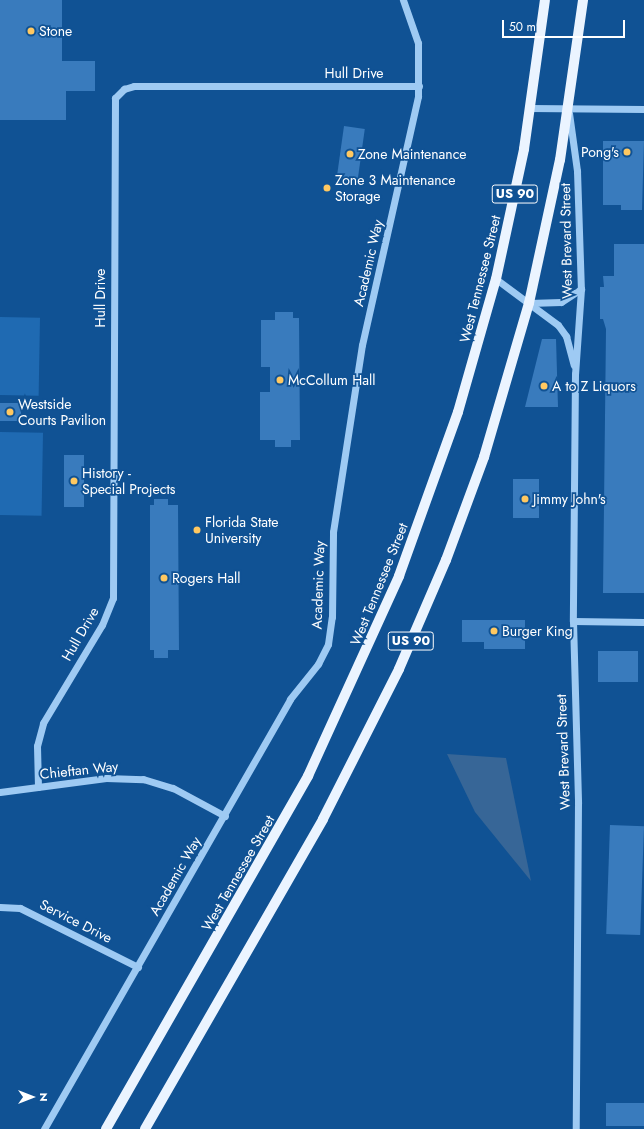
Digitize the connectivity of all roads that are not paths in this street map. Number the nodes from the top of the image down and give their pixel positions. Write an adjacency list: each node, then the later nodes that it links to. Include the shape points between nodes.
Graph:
1 (403, 0): 4 (street, Academic Way, via 418,43)
2 (545, 0): 5 (main road, West Tennessee Street / US 90)
3 (583, 0): 6 (main road, US 90)
4 (419, 86): 14 (street, Hull Drive, via 134,86 124,89 115,98 113,598 102,625 43,723 37,746); 16 (street, Academic Way, via 361,353 333,532 329,638 321,658 290,699)
5 (530, 108): 6 (street); 8 (main road, West Tennessee Street / US 90)
6 (569, 109): 7 (street); 9 (street, West Brevard Street, via 577,171); 10 (main road, US 90)
7 (644, 109)
8 (496, 279): 10 (street, West Brevard Street); 20 (main road, West Tennessee Street / US 90, via 460,405 428,502 341,708 286,818)
9 (581, 289): 10 (street, via 561,302); 11 (street, West Brevard Street)
10 (529, 303): 11 (street, West Brevard Street, via 566,336); 21 (main road, US 90, via 481,464 446,560 399,669 320,826)
11 (575, 374): 12 (street, West Brevard Street)
12 (573, 621): 13 (street); 22 (street, West Brevard Street, via 578,803)
13 (644, 622)
14 (38, 787): 15 (street, Chieftan Way); 16 (street, Chieftan Way, via 106,778 143,779 173,788)
15 (0, 792)
16 (225, 816): 18 (street, Academic Way)
17 (0, 907): 18 (street, Service Drive, via 20,908)
18 (138, 967): 19 (street, Academic Way)
19 (44, 1129)
20 (106, 1129)
21 (145, 1129)
22 (576, 1129)

